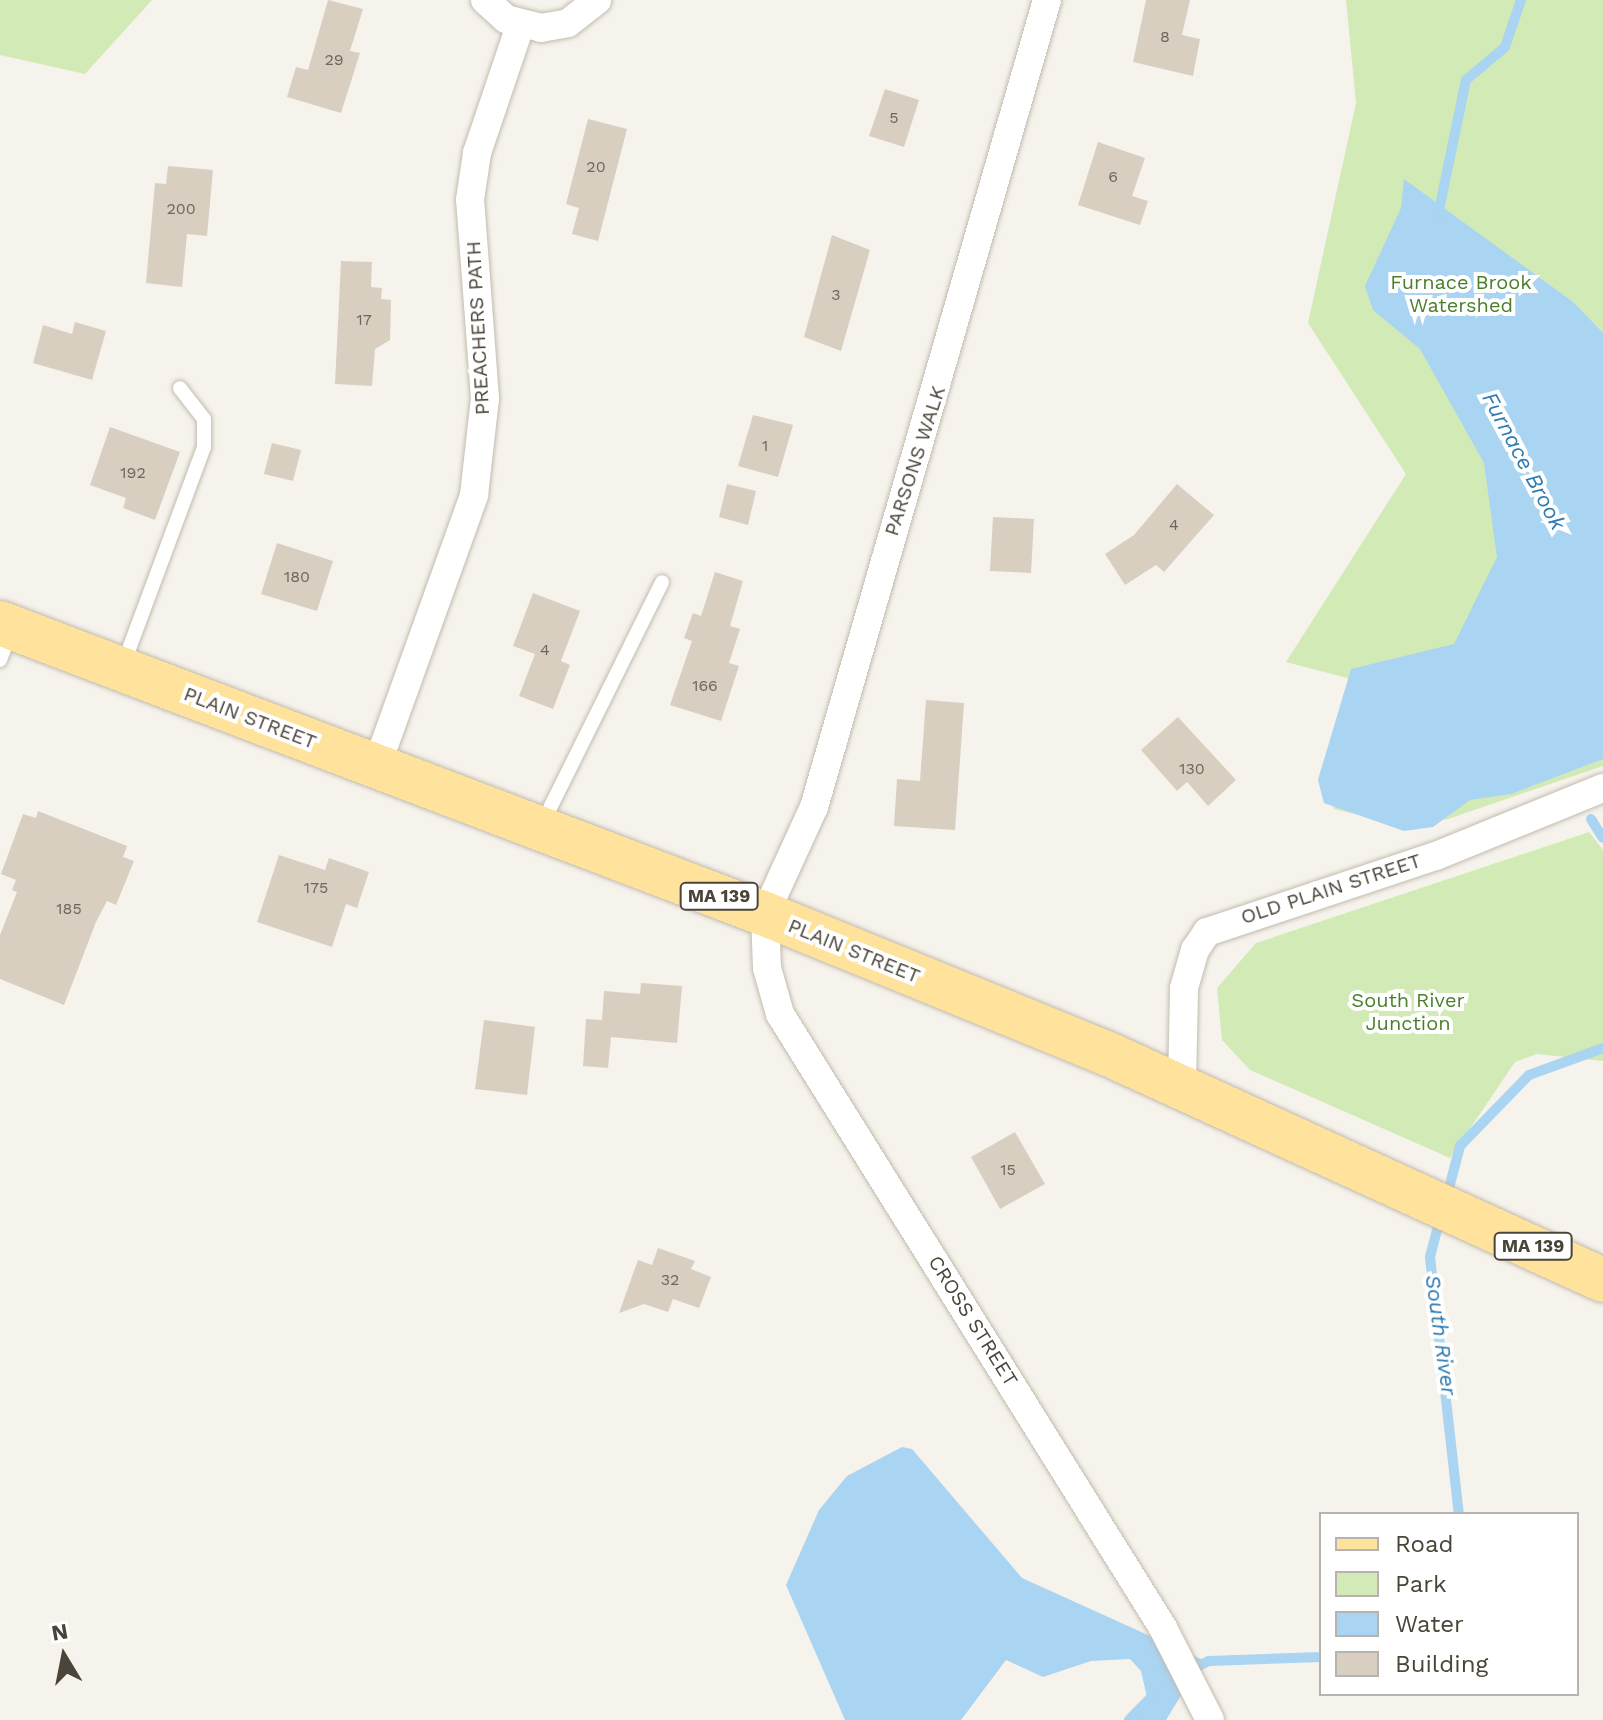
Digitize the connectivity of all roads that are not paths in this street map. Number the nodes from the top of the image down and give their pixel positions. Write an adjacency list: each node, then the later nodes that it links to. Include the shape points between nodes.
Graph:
1 (485, 0): 4 (street)
2 (597, 0): 4 (street, via 568,23)
3 (1047, 0): 12 (street, PARSONS WALK, via 828,761 797,850)
4 (520, 26): 9 (street, PREACHERS PATH, via 477,153 470,200 485,398 474,495)
5 (180, 388): 8 (lane, via 204,419 204,447)
6 (662, 582): 11 (lane)
7 (4, 637): 8 (main road, PLAIN STREET / MA 139)
8 (121, 669): 9 (main road, PLAIN STREET / MA 139)
9 (377, 765): 11 (main road, PLAIN STREET / MA 139)
10 (1603, 788): 13 (street, OLD PLAIN STREET, via 1436,856 1207,932 1195,950 1184,988)
11 (540, 828): 12 (main road, PLAIN STREET / MA 139)
12 (765, 914): 13 (main road, PLAIN STREET / MA 139); 15 (street, CROSS STREET, via 767,968 780,1014 1163,1628)
13 (1182, 1086): 14 (main road, PLAIN STREET / MA 139)
14 (1603, 1280)
15 (1206, 1711)

